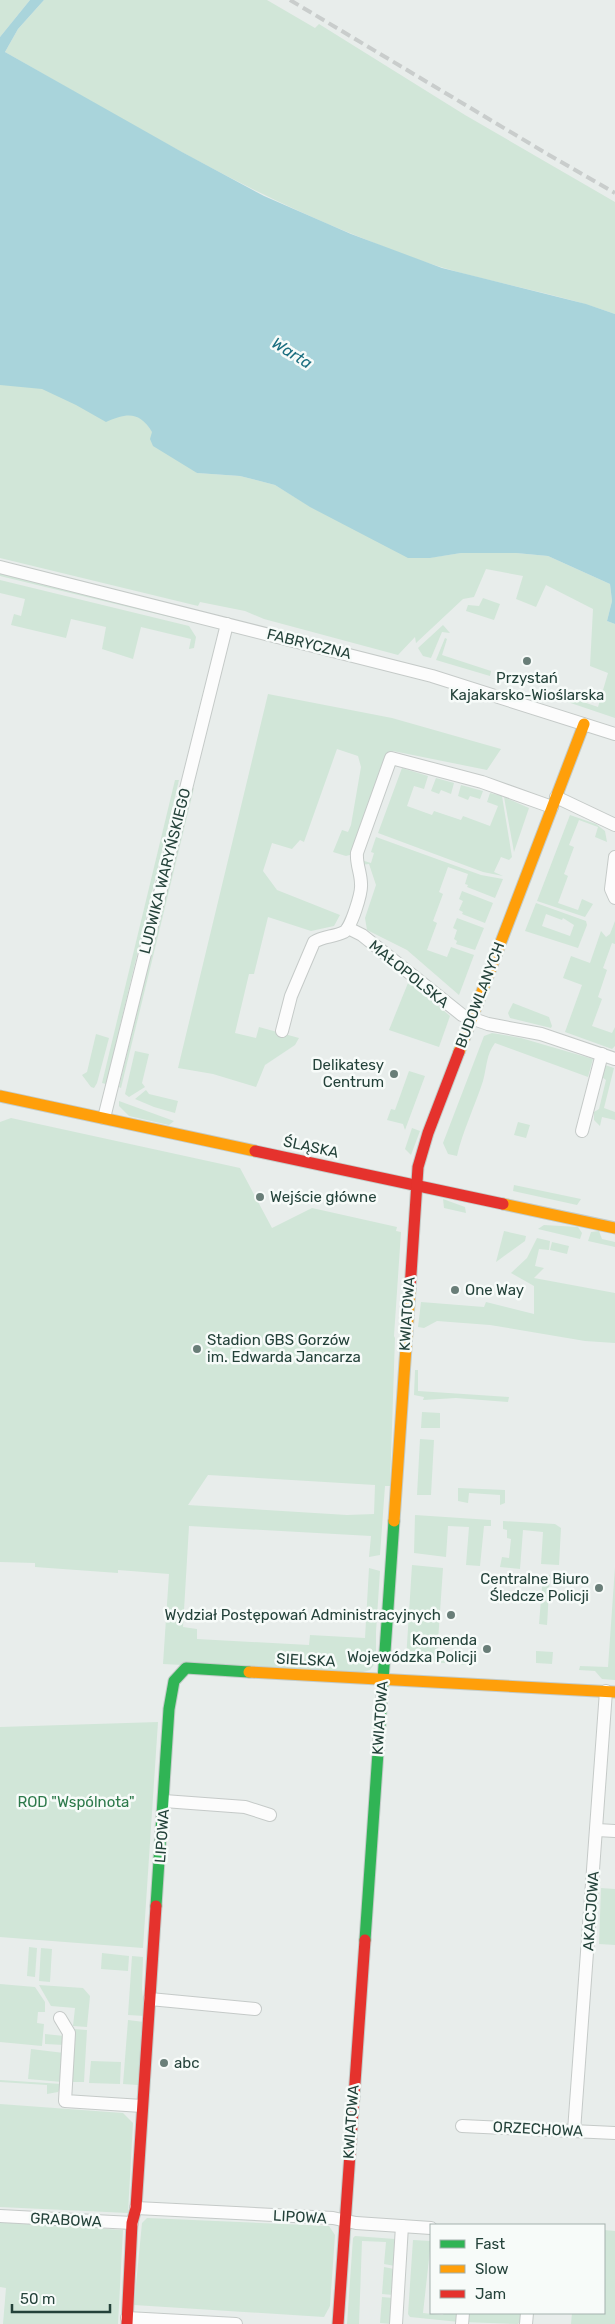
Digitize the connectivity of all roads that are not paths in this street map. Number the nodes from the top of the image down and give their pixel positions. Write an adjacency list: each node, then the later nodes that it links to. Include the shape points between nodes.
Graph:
1 (0, 567): 2 (street, FABRYCZNA)
2 (227, 624): 3 (street, FABRYCZNA, via 432,676); 15 (street, LUDWIKA WARYŃSKIEGO)
3 (584, 724): 4 (street, FABRYCZNA); 5 (street, BUDOWLANYCH)
4 (615, 734)
5 (554, 802): 6 (street); 9 (street, via 391,758 357,853 361,892); 10 (street, BUDOWLANYCH)
6 (615, 825)
7 (615, 857): 8 (street, via 612,888)
8 (615, 898)
9 (348, 928): 10 (street, MAŁOPOLSKA, via 362,935 455,1011); 11 (street, via 314,942 291,996)
10 (471, 1019): 12 (street, MAŁOPOLSKA, via 541,1034); 17 (street, BUDOWLANYCH, via 424,1144)
11 (282, 1031)
12 (602, 1054): 13 (street, MAŁOPOLSKA); 16 (street)
13 (615, 1059)
14 (0, 1096): 15 (street, ŚLĄSKA)
15 (104, 1118): 17 (street, ŚLĄSKA)
16 (582, 1131)
17 (416, 1185): 18 (street, ŚLĄSKA); 20 (street, KWIATOWA)
18 (615, 1228)
19 (176, 1674): 20 (street, SIELSKA, via 186,1668); 22 (street, LIPOWA, via 172,1685)
20 (383, 1679): 21 (street, SIELSKA); 35 (street, KWIATOWA)
21 (610, 1692): 24 (street, AKACJOWA)
22 (164, 1801): 23 (street, via 245,1807); 26 (street, LIPOWA)
23 (270, 1815)
24 (597, 1830): 25 (street); 31 (street, AKACJOWA)
25 (615, 1832)
26 (150, 1999): 27 (street); 29 (street, LIPOWA)
27 (255, 2009)
28 (60, 2018): 29 (street, via 69,2033 65,2101)
29 (142, 2106): 33 (street, LIPOWA)
30 (462, 2126): 31 (street, ORZECHOWA)
31 (574, 2131): 32 (street, ORZECHOWA)
32 (615, 2133)
33 (136, 2208): 35 (street, LIPOWA); 36 (street, LIPOWA)
34 (0, 2216): 36 (street, GRABOWA)
35 (344, 2220): 37 (street); 41 (street, KWIATOWA)
36 (132, 2223): 39 (street, LIPOWA)
37 (402, 2226): 38 (street); 42 (street)
38 (430, 2228)
39 (127, 2321): 40 (street)
40 (236, 2324)
41 (338, 2324)
42 (396, 2324)

